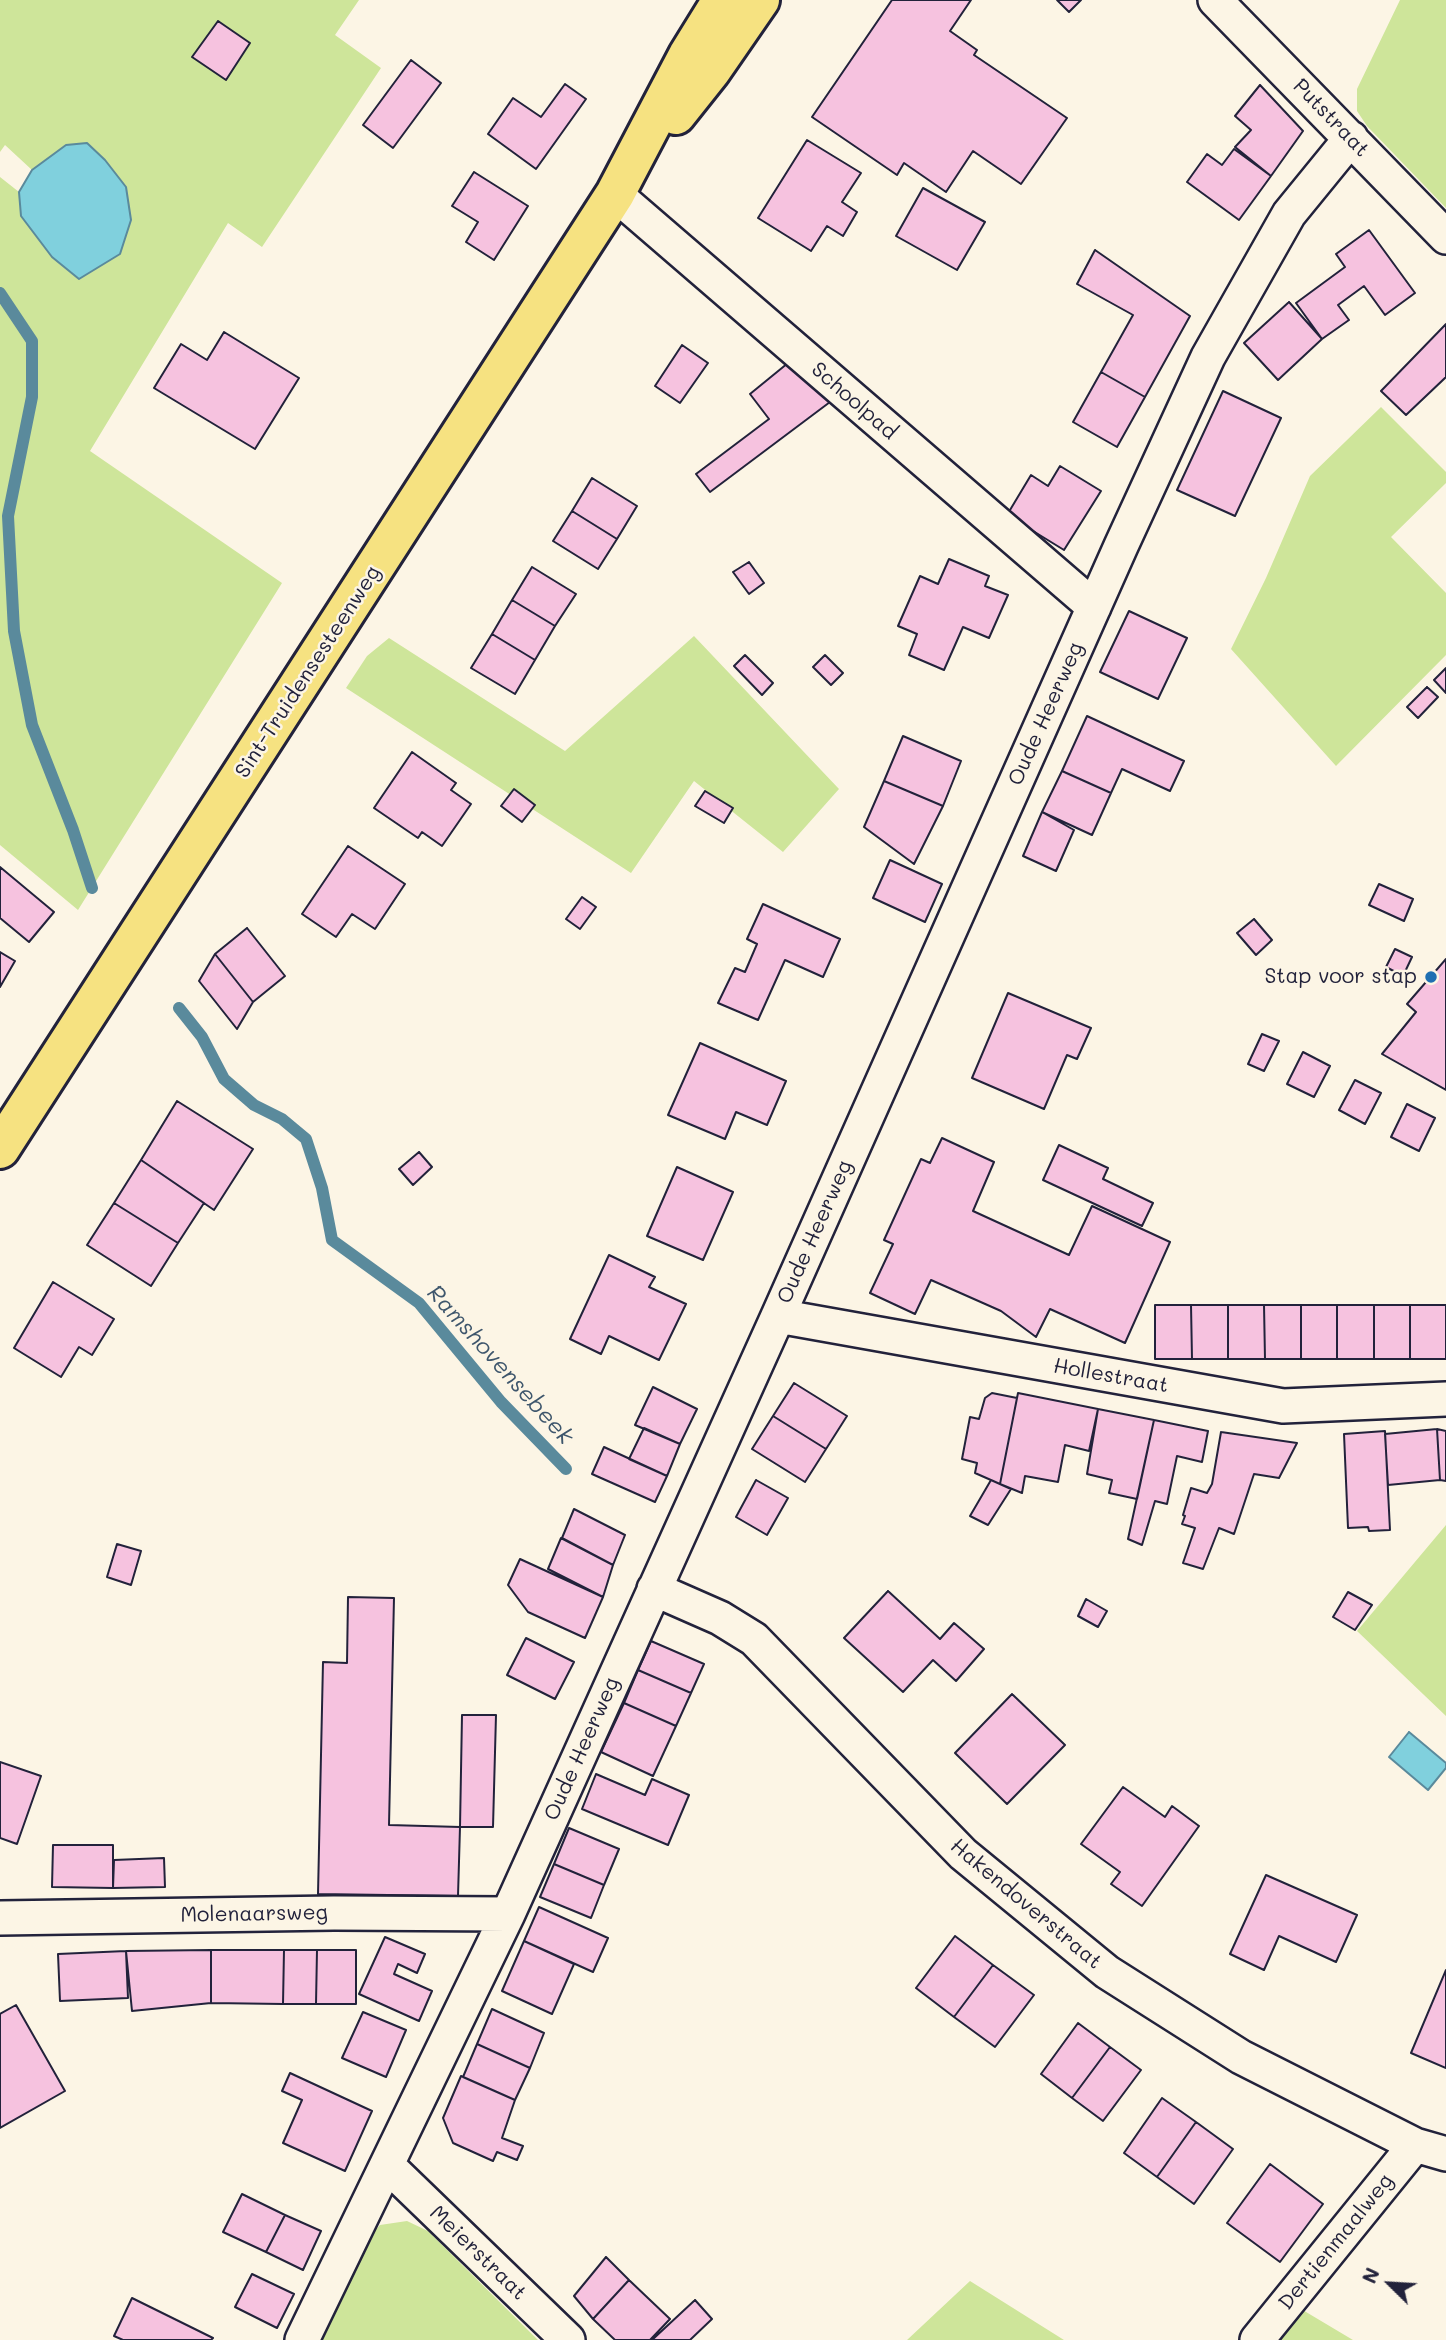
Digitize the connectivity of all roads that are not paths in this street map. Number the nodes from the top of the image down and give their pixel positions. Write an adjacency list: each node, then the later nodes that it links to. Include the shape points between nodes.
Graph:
1 (722, 0): 5 (main road, Sint-Truidensesteenweg)
2 (760, 0): 5 (main road, Sint-Truidensesteenweg)
3 (1215, 0): 4 (street, Putstraat)
4 (1350, 138): 6 (street, Putstraat); 7 (street, Oude Heerweg, via 1289,214 1208,357)
5 (615, 194): 7 (street, Schoolpad); 8 (main road, Sint-Truidensesteenweg)
6 (1446, 237)
7 (1094, 607): 9 (street, Oude Heerweg)
8 (0, 1149)
9 (778, 1316): 10 (street, Hollestraat, via 1283,1406); 11 (street, Oude Heerweg)
10 (1446, 1399)
11 (654, 1589): 12 (street, Oude Heerweg); 14 (street, Hakendoverstraat, via 720,1618 754,1639 963,1854 1107,1972 1241,2057)
12 (508, 1914): 13 (street, Molenaarsweg); 15 (street, Oude Heerweg)
13 (0, 1918)
14 (1431, 2150): 18 (street, Dertienmaalweg)
15 (387, 2165): 16 (street, Oude Heerweg); 17 (street, Meierstraat)
16 (302, 2340)
17 (568, 2340)
18 (1257, 2340)

